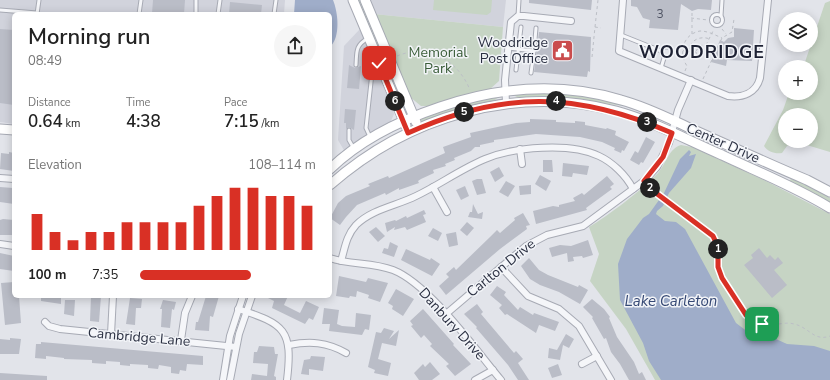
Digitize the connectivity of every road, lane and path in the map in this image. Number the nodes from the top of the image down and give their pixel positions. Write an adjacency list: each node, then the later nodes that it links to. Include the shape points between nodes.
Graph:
1 (39, 0): 15 (lane)
2 (141, 0): 16 (lane)
3 (196, 0): 17 (lane)
4 (220, 0): 18 (lane)
5 (276, 0): 19 (lane)
6 (353, 0): 37 (street)
7 (365, 0): 63 (street)
8 (519, 0): 21 (lane)
9 (598, 0): 28 (path)
10 (623, 0): 34 (street)
11 (722, 0): 22 (lane)
12 (768, 0): 59 (street, via 760,78 752,91 740,97 728,96)
13 (0, 10): 14 (lane)
14 (25, 12)
15 (37, 12)
16 (139, 12)
17 (196, 12)
18 (218, 12)
19 (274, 12)
20 (692, 12): 23 (path)
21 (518, 16): 26 (street); 41 (street, via 509,27)
22 (720, 16)
23 (691, 18): 25 (path); 35 (path)
24 (734, 19): 36 (path, via 732,32)
25 (708, 20)
26 (570, 21)
27 (521, 27): 42 (lane)
28 (595, 27): 30 (path); 51 (path)
29 (536, 28): 44 (lane)
30 (601, 28)
31 (714, 29): 33 (path)
32 (722, 29): 36 (path)
33 (712, 33): 35 (path, via 701,31); 38 (path); 39 (path)
34 (620, 34): 54 (lane, via 661,51 664,58); 54 (street, via 618,51)
35 (692, 35): 45 (path, via 685,42)
36 (726, 35): 38 (path)
37 (368, 38): 52 (lane, via 358,46); 53 (street)
38 (722, 38): 58 (path)
39 (710, 39): 40 (path); 46 (path, via 696,40)
40 (706, 46): 47 (path); 48 (path, via 700,46)
41 (507, 48): 42 (lane); 61 (street)
42 (519, 49): 44 (lane); 55 (lane)
43 (664, 49): 45 (path)
44 (534, 51): 57 (lane)
45 (682, 51): 46 (path); 56 (path, via 687,66)
46 (688, 51): 48 (path)
47 (710, 51)
48 (696, 52): 50 (path)
49 (397, 56): 60 (path, via 420,52 440,56 460,71)
50 (697, 56)
51 (592, 57)
52 (356, 65)
53 (381, 68): 64 (street); 72 (lane, via 372,73 366,128)
54 (661, 68): 59 (street)
55 (516, 70)
56 (684, 72)
57 (531, 73)
58 (703, 79)
59 (691, 80): 65 (street, Carlton Drive)
60 (470, 90)
61 (505, 91): 62 (street); 63 (street, Center Drive, via 473,96); 65 (street, Center Drive, via 550,89 594,93 635,104)
62 (506, 104): 66 (street, Center Drive, via 464,112); 71 (street, Center Drive, via 549,101 597,106 627,114)
63 (414, 116): 64 (street, Center Drive); 66 (street)
64 (404, 121): 70 (street); 72 (street, Center Drive)
65 (675, 121): 71 (street, Carlton Drive); 83 (street, Center Drive)
66 (419, 128): 70 (street, Center Drive)
67 (0, 129): 68 (street)
68 (12, 130)
69 (349, 130): 73 (lane, via 349,140)
70 (408, 133): 80 (street, Center Drive, via 370,154)
71 (672, 133): 79 (street, Carlton Drive, via 663,157); 84 (street, Center Drive, via 780,182)
72 (370, 139): 73 (street, Center Drive)
73 (355, 149): 76 (street, Center Drive)
74 (520, 149): 75 (street); 81 (street, via 486,159); 82 (street, via 552,148 595,154 614,166)
75 (522, 164)
76 (332, 167)
77 (0, 178): 78 (street)
78 (12, 179)
79 (644, 181): 82 (street, Carlton Drive); 100 (path, via 713,236 718,247 718,267 722,278 746,315 762,324 795,324 818,338)
80 (332, 183)
81 (433, 187): 85 (street); 89 (street, via 415,197 373,213 357,224 348,237)
82 (633, 189): 90 (street, Carlton Drive, via 589,223 538,238)
83 (830, 192)
84 (830, 208)
85 (447, 212)
86 (0, 244): 87 (street)
87 (12, 246)
88 (332, 259): 89 (street, Danbury Drive)
89 (341, 261): 97 (street, Danbury Drive, via 381,266 398,273 424,290)
90 (501, 267): 97 (street, Carlton Drive); 106 (street, via 528,296 568,315 579,326)
91 (113, 298): 99 (street)
92 (191, 298): 101 (street, via 185,313)
93 (242, 298): 95 (street)
94 (251, 298): 96 (street)
95 (238, 309): 96 (street); 102 (street)
96 (246, 312): 103 (street, via 267,318 276,324); 104 (street)
97 (446, 314): 108 (street, Danbury Drive)
98 (45, 322): 99 (street, Cambridge Lane, via 58,329)
99 (111, 334): 101 (street, Cambridge Lane)
100 (830, 336)
101 (181, 340): 102 (street, Cambridge Lane)
102 (228, 345): 104 (street, Cambridge Lane); 109 (street)
103 (289, 345): 105 (street, via 317,342); 111 (street)
104 (236, 347): 110 (street)
105 (346, 353)
106 (597, 356): 107 (street); 114 (street)
107 (582, 364)
108 (493, 370): 112 (street); 113 (street, Danbury Drive)
109 (223, 380)
110 (230, 380)
111 (287, 380)
112 (475, 380)
113 (501, 380)
114 (611, 380)

